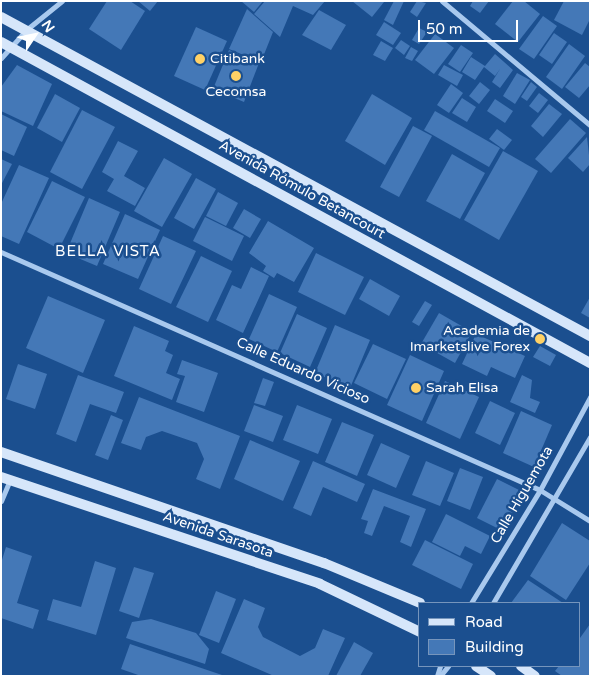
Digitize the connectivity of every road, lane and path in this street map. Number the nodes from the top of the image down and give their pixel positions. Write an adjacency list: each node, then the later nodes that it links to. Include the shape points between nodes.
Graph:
1 (62, 1): 4 (street)
2 (442, 1): 7 (street)
3 (1, 17): 4 (main road, Avenida Rómulo Betancourt)
4 (26, 30): 5 (street); 9 (main road, Avenida Rómulo Betancourt)
5 (6, 44): 6 (street); 10 (main road, Avenida Rómulo Betancourt)
6 (1, 58)
7 (590, 125)
8 (1, 252): 15 (street, Calle Eduardo Vicioso)
9 (590, 336)
10 (590, 362)
11 (590, 397): 15 (street, Calle Higuemota)
12 (590, 437): 16 (street)
13 (1, 452): 19 (main road, Avenida Sarasota, via 318,561)
14 (6, 478): 17 (street); 22 (main road, Avenida Sarasota, via 320,584)
15 (540, 490): 16 (street, Calle Eduardo Vicioso); 20 (street, Calle Higuemota)
16 (556, 500): 18 (street, Calle Eduardo Vicioso); 21 (street)
17 (1, 501)
18 (590, 521)
19 (418, 602)
20 (472, 602)
21 (494, 602)
22 (418, 631)
23 (478, 667): 25 (main road)
24 (522, 667): 26 (main road)
25 (491, 676)
26 (534, 676)

